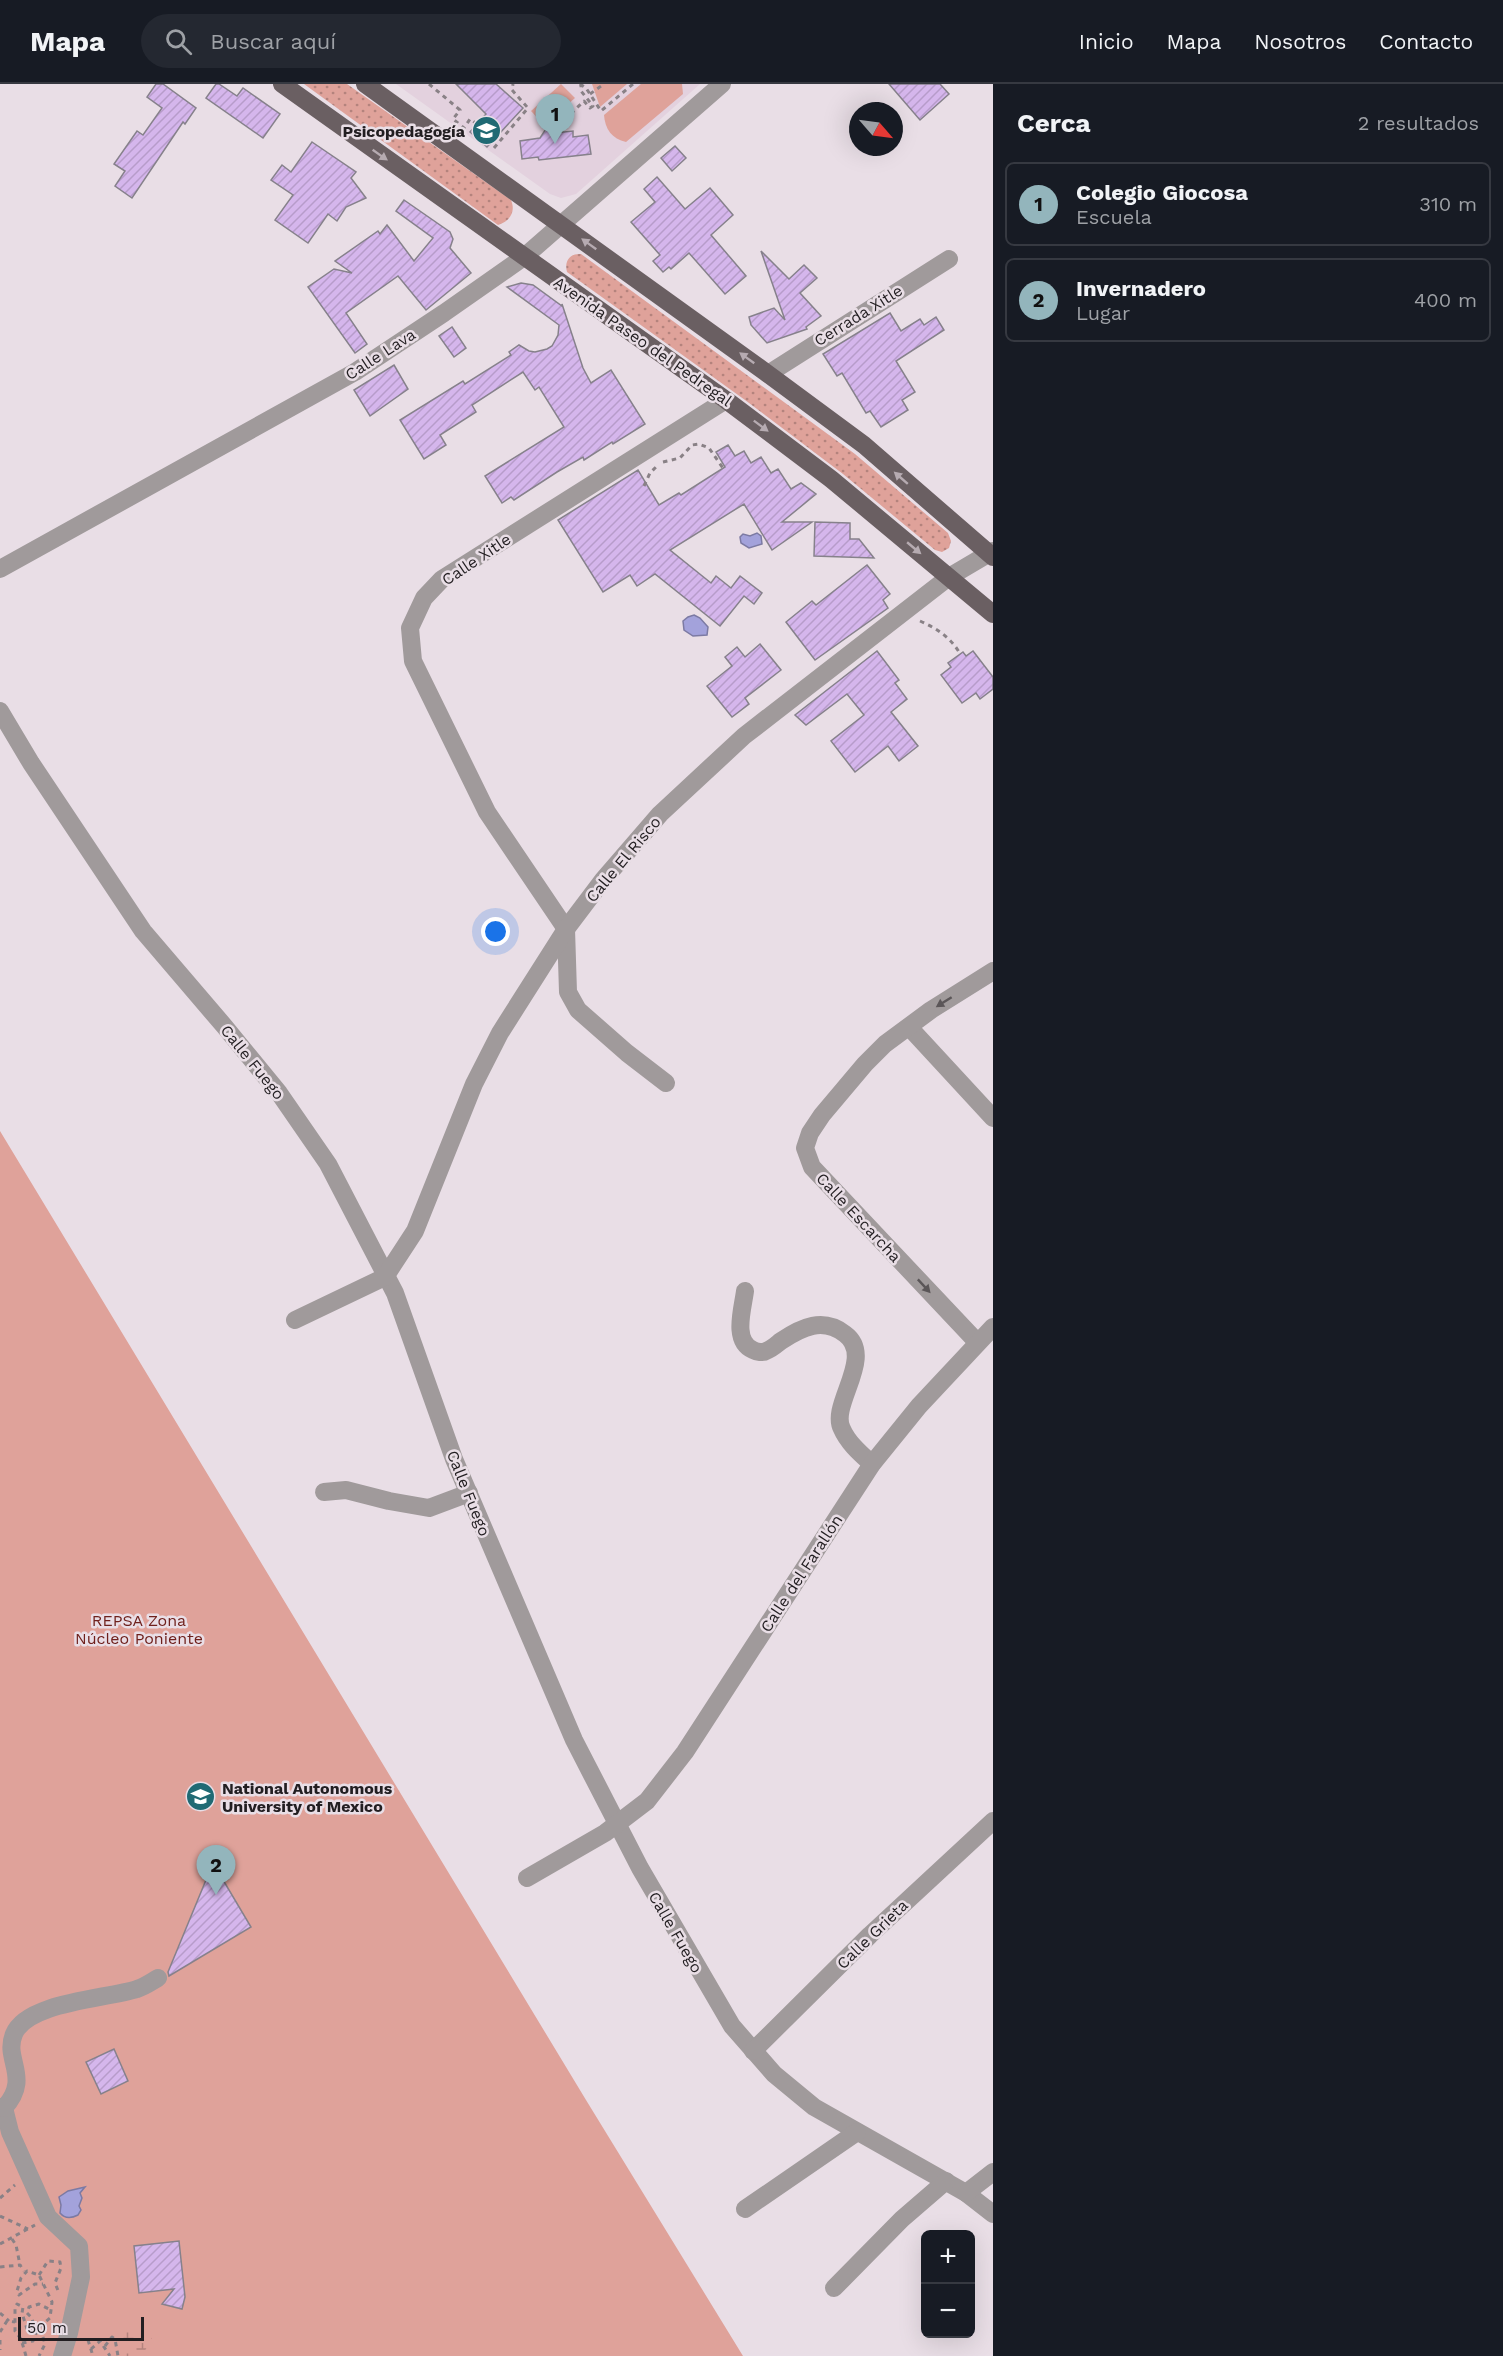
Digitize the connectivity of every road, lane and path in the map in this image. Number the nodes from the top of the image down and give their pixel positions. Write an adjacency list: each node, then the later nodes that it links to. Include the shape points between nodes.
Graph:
1 (282, 84): 14 (main road, Avenida Paseo del Pedregal, one-way to 14)
2 (365, 84): 13 (main road)
3 (429, 84): 10 (path, via 460,110 453,119 464,128 470,119)
4 (513, 84): 12 (path, via 512,90 528,108)
5 (581, 84): 9 (path); 11 (path, via 581,91 593,106 590,108 584,101 556,127)
6 (604, 84): 9 (path)
7 (633, 84): 9 (path, via 601,111)
8 (722, 84): 13 (street, Calle Lava)
9 (590, 94)
10 (477, 124)
11 (563, 132)
12 (494, 148)
13 (562, 225): 14 (street, Calle Lava); 16 (main road, one-way to 13)
14 (524, 257): 17 (main road, Avenida Paseo del Pedregal); 21 (street, Calle Lava, via 355,372)
15 (949, 259): 16 (street, Cerrada Xitle)
16 (768, 374): 20 (main road, one-way to 16, via 864,446)
17 (726, 400): 22 (main road, Avenida Paseo del Pedregal, one-way to 22, via 831,479); 27 (street, Calle Xitle, via 442,579 424,598 410,628 412,662 487,812)
18 (725, 471): 19 (path, via 709,448 694,444 682,457 656,466)
19 (644, 486)
20 (992, 554): 22 (street, Calle El Risco)
21 (0, 569)
22 (949, 577): 23 (main road, Avenida Paseo del Pedregal); 27 (street, Calle El Risco, via 744,736 660,814)
23 (993, 614)
24 (920, 621): 25 (path, via 949,639)
25 (959, 652)
26 (0, 711): 32 (street, Calle Fuego, via 143,932 279,1093 328,1164)
27 (566, 929): 30 (street, via 568,992 578,1011); 32 (street, Calle El Risco, via 500,1033 474,1084 415,1231)
28 (993, 971): 29 (street, Calle Escarcha, one-way to 29)
29 (909, 1027): 31 (street); 36 (street, Calle Escarcha, one-way to 36, via 865,1064 822,1115 805,1148 812,1167)
30 (666, 1083)
31 (993, 1118)
32 (385, 1277): 34 (street); 39 (street, Calle Fuego, via 395,1293)
33 (746, 1291): 37 (street, via 740,1325 742,1338 754,1351 765,1352 806,1326 819,1324 847,1335 855,1351 854,1374 840,1407 840,1428)
34 (295, 1320)
35 (993, 1327): 36 (street, Calle del Farallón)
36 (977, 1342): 37 (street, Calle del Farallón)
37 (872, 1464): 41 (street, Calle del Farallón, via 685,1752 647,1801)
38 (324, 1492): 39 (street, via 346,1490 429,1508)
39 (469, 1493): 41 (street, Calle Fuego, via 574,1740)
40 (993, 1821): 44 (street, Calle Grieta)
41 (618, 1825): 42 (street, Calle del Farallón); 44 (street, Calle Fuego, via 682,1943 732,2026)
42 (527, 1878)
43 (158, 1978): 45 (street, via 138,1989 40,2011 24,2020 11,2044 17,2087)
44 (753, 2051): 46 (street, Calle Fuego, via 814,2107)
45 (2, 2107): 53 (street)
46 (857, 2132): 48 (street, Calle Fuego); 50 (street)
47 (993, 2172): 49 (street)
48 (946, 2181): 49 (street, Calle Fuego); 62 (street)
49 (966, 2193): 51 (street, Calle Fuego)
50 (745, 2209)
51 (993, 2214)
52 (0, 2216): 54 (path)
53 (48, 2217): 54 (path); 80 (street, via 79,2247 81,2277)
54 (28, 2229): 55 (path)
55 (12, 2239): 56 (path); 57 (path)
56 (0, 2244)
57 (20, 2265): 58 (path); 59 (path)
58 (0, 2267)
59 (25, 2271): 60 (path); 63 (path)
60 (39, 2275): 61 (path); 64 (path, via 48,2261 60,2262 55,2283)
61 (43, 2284): 63 (path, via 35,2284); 66 (path, via 54,2302)
62 (834, 2288)
63 (19, 2295): 65 (path)
64 (61, 2296)
65 (19, 2305): 66 (path, via 23,2307 28,2332 34,2328 27,2313 29,2307 39,2304); 69 (path, via 15,2307)
66 (51, 2310): 70 (path, via 50,2318)
67 (0, 2313): 68 (path)
68 (9, 2321): 69 (path); 71 (path)
69 (15, 2322): 74 (path)
70 (37, 2331): 74 (path, via 33,2341); 79 (path, via 45,2344)
71 (0, 2332)
72 (0, 2340): 77 (path)
73 (88, 2340): 76 (path)
74 (22, 2343): 78 (path)
75 (105, 2346): 76 (path, via 100,2341); 82 (path); 83 (path, via 112,2337 115,2339)
76 (91, 2349): 81 (path)
77 (0, 2350)
78 (26, 2356)
79 (39, 2356)
80 (62, 2356)
81 (93, 2356)
82 (110, 2356)
83 (118, 2356)

